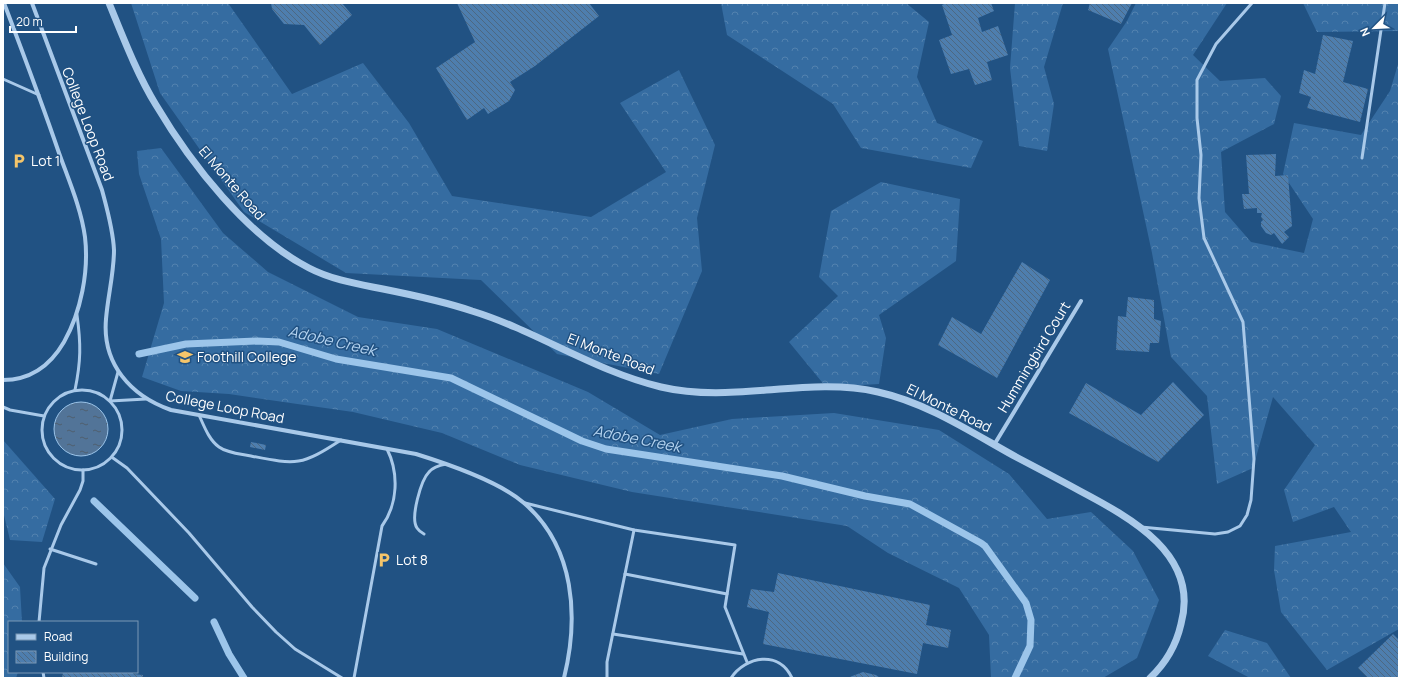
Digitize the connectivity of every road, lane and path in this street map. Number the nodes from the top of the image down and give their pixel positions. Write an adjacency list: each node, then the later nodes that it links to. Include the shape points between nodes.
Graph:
1 (4, 3): 7 (street)
2 (32, 3): 11 (street, College Loop Road, via 102,190 110,221 114,248 113,277 106,330 111,356)
3 (109, 3): 20 (street, El Monte Road, via 154,103 177,137 228,203 257,232 285,255 311,270 338,280 438,300 476,312 636,381 706,394 808,388 844,388 877,392 909,401)
4 (1252, 3): 26 (lane, via 1216,44 1197,80 1201,156 1199,198 1204,238 1243,322 1254,459 1251,500 1247,515 1240,526 1228,532 1215,534)
5 (1385, 3): 8 (lane)
6 (3, 79): 7 (lane)
7 (39, 96): 10 (street, via 80,213 85,238 86,260)
8 (1362, 158)
9 (1081, 301): 20 (street, Hummingbird Court)
10 (77, 313): 12 (street, via 70,332 44,367 24,377); 13 (lane, via 81,362)
11 (118, 372): 14 (street, College Loop Road); 15 (lane)
12 (3, 380)
13 (75, 390): 15 (lane, via 94,391); 18 (lane, via 57,398)
14 (146, 399): 15 (lane); 17 (street, College Loop Road, via 171,410)
15 (110, 400): 22 (lane, via 123,429 121,442)
16 (3, 407): 18 (lane)
17 (199, 415): 19 (street, College Loop Road); 19 (lane, via 219,447 286,463 315,457)
18 (44, 416): 24 (lane, via 43,437 50,454 64,465)
19 (341, 440): 21 (street, College Loop Road)
20 (994, 445): 26 (street, El Monte Road, via 1124,514)
21 (387, 449): 23 (street, College Loop Road); 38 (lane, via 393,460 396,479 390,514 382,526)
22 (113, 458): 24 (lane, via 96,468); 37 (lane, via 127,468 189,533 252,607 295,649)
23 (448, 464): 25 (street, College Loop Road, via 487,481); 28 (lane, via 430,470 423,479 414,519 417,528)
24 (83, 470): 29 (lane, via 80,490)
25 (524, 502): 27 (lane); 39 (street, College Loop Road, via 550,535 562,559 570,592 573,623 570,654)
26 (1140, 527): 43 (street, El Monte Road, via 1157,540 1169,555 1178,572 1184,593 1184,614 1179,634 1171,652)
27 (634, 530): 31 (lane); 32 (lane, via 735,545)
28 (424, 534)
29 (50, 549): 30 (lane); 33 (lane, via 42,585)
30 (96, 564)
31 (625, 574): 32 (lane); 34 (lane)
32 (727, 594): 35 (lane, via 725,607)
33 (39, 621)
34 (613, 634): 35 (lane); 40 (lane, via 607,662)
35 (743, 654): 36 (lane)
36 (747, 662): 41 (lane, via 737,669); 42 (lane, via 758,659 770,660 781,665)
37 (342, 678)
38 (354, 678)
39 (564, 678)
40 (607, 678)
41 (731, 678)
42 (792, 678)
43 (1150, 678)

